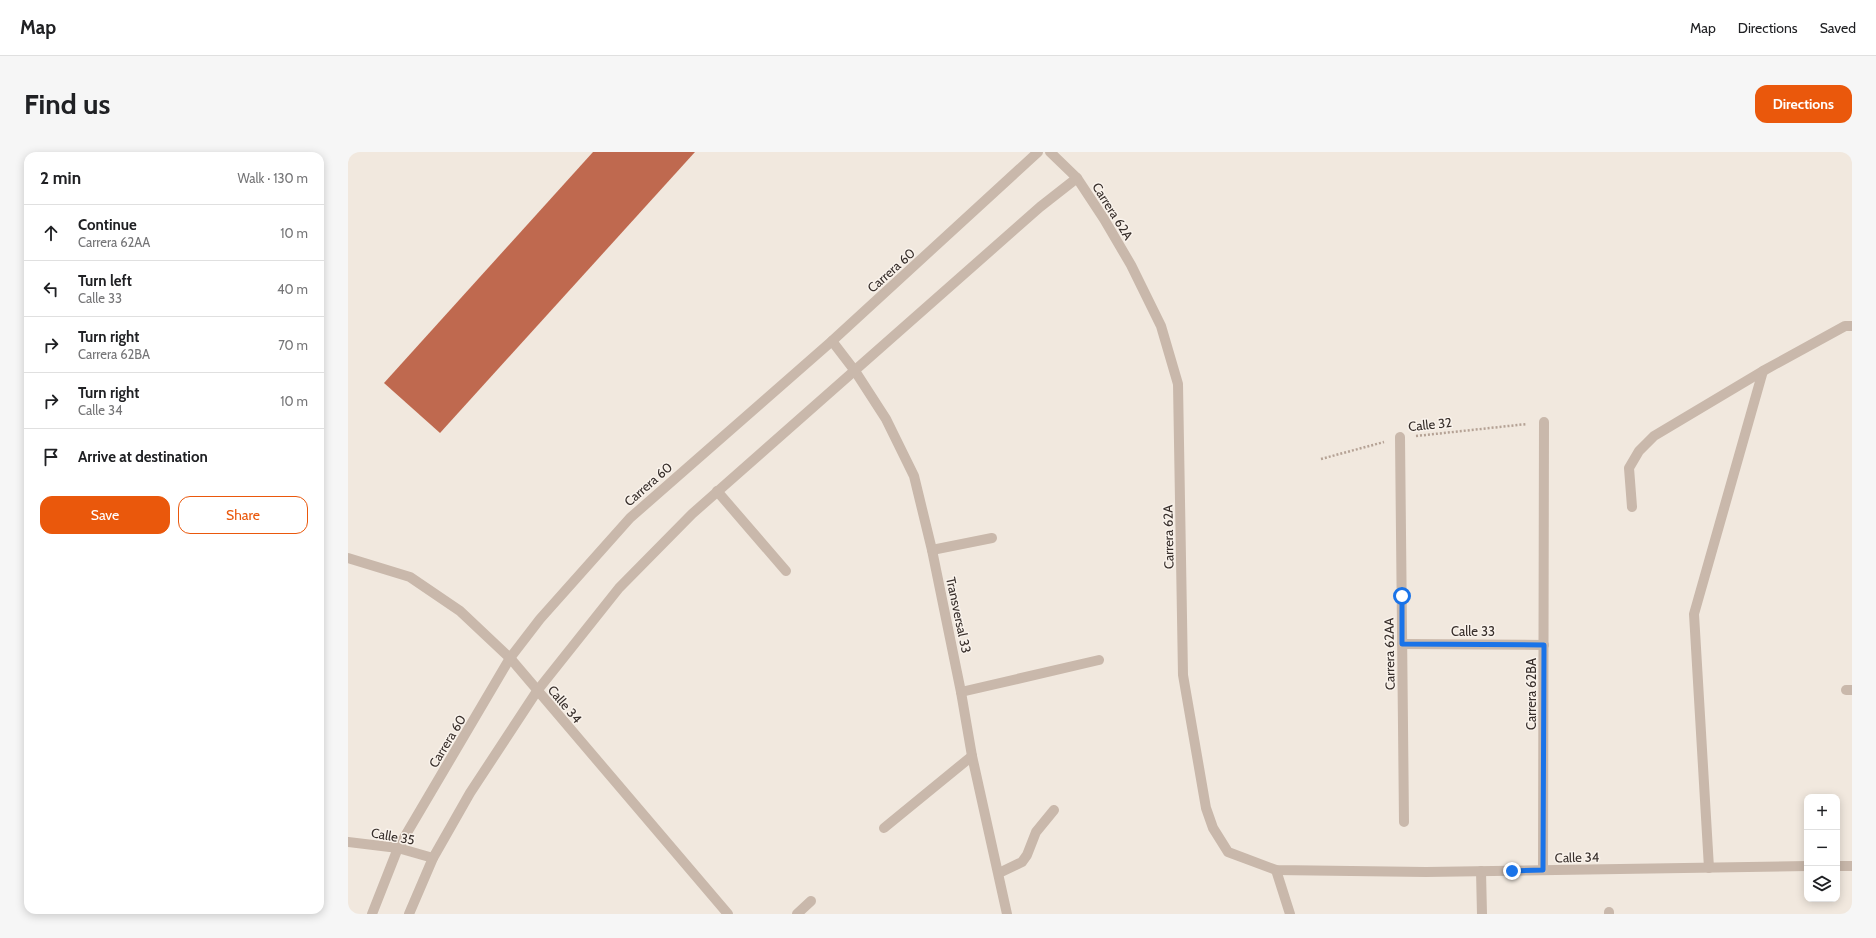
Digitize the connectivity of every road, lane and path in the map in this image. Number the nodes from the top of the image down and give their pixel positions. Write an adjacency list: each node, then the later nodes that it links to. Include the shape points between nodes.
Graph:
1 (1038, 152): 5 (street, Carrera 60)
2 (1050, 152): 3 (street, Carrera 62A)
3 (1077, 178): 6 (street); 34 (street, Carrera 62A, via 1131,265 1161,326 1178,384 1183,675 1206,808 1213,828 1228,852)
4 (1852, 326): 7 (street, via 1845,326)
5 (832, 341): 6 (street, Transversal 33); 19 (street, Carrera 60, via 630,518 540,619)
6 (855, 371): 11 (street); 14 (street, Transversal 33, via 886,419 914,476)
7 (1762, 371): 12 (street, via 1649,441 1629,468); 33 (street, via 1694,614)
8 (1544, 422): 9 (path, Calle 32); 18 (street, Carrera 62BA)
9 (1400, 438): 10 (path, Calle 32); 17 (street, Carrera 62AA)
10 (1321, 459)
11 (717, 491): 16 (street); 21 (street, via 620,588)
12 (1632, 506)
13 (992, 538): 14 (street)
14 (932, 550): 22 (street, Transversal 33)
15 (348, 558): 19 (street, Calle 34, via 410,577 460,611)
16 (786, 571)
17 (1402, 644): 18 (street, Calle 33); 25 (street, Carrera 62AA)
18 (1544, 645): 35 (street, Carrera 62BA)
19 (510, 658): 21 (street, Calle 34); 28 (street, Carrera 60)
20 (1099, 660): 22 (street)
21 (537, 691): 29 (street, via 470,793); 41 (street, Calle 34)
22 (961, 692): 23 (street, Transversal 33)
23 (972, 756): 26 (street); 37 (street, Transversal 33)
24 (1054, 810): 37 (street, via 1036,832 1022,862)
25 (1404, 822)
26 (884, 828)
27 (348, 842): 28 (street, Calle 35)
28 (398, 848): 29 (street, Calle 35); 39 (street, Carrera 60)
29 (433, 858): 40 (street)
30 (1804, 866): 33 (street, Calle 34)
31 (1840, 866): 32 (street)
32 (1852, 866)
33 (1709, 868): 35 (street, Calle 34)
34 (1276, 870): 36 (street, Calle 34); 44 (street)
35 (1543, 870): 36 (street, Calle 34)
36 (1481, 871): 45 (street)
37 (999, 873): 43 (street, Transversal 33)
38 (812, 901): 42 (street)
39 (372, 914)
40 (409, 914)
41 (728, 914)
42 (797, 914)
43 (1007, 914)
44 (1290, 914)
45 (1482, 914)

